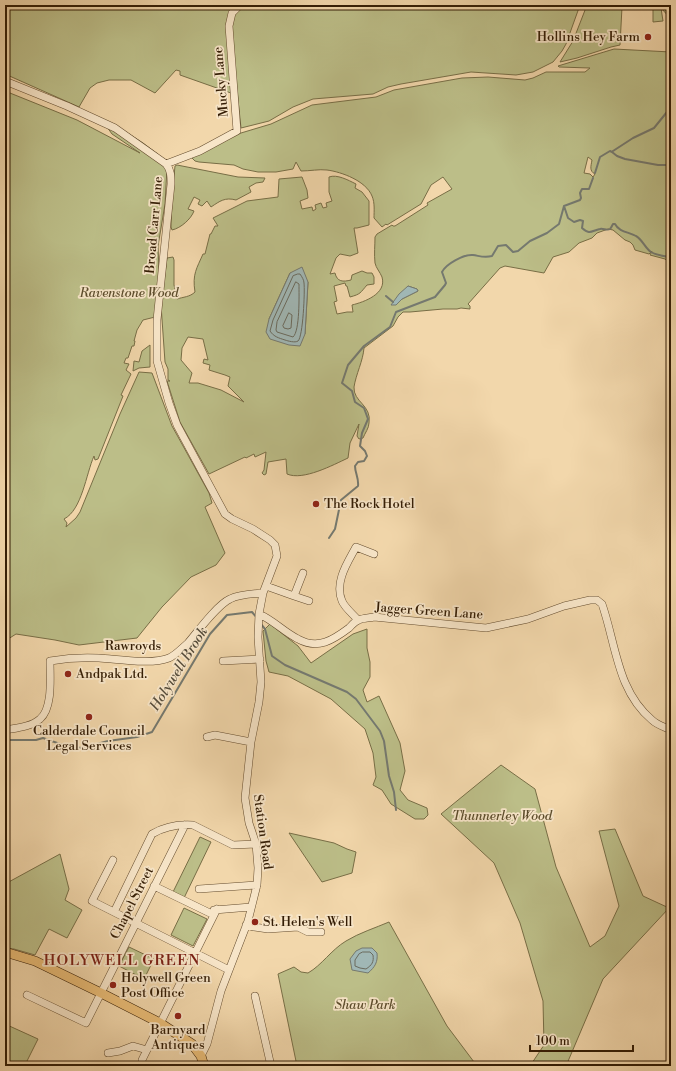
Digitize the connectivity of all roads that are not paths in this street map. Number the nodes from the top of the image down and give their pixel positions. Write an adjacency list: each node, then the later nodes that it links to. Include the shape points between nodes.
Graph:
1 (240, 5): 3 (street, Mucky Lane, via 232,13 229,26 237,131 200,151)
2 (5, 81): 3 (street, Broad Carr Lane, via 115,128)
3 (166, 164): 6 (street, Broad Carr Lane, via 171,173 157,320 158,361 177,425 223,510 230,518 266,537 275,545 276,560)
4 (374, 554): 10 (street, via 356,547 340,581 342,601)
5 (303, 573): 7 (street)
6 (264, 590): 7 (street); 9 (street, Broad Carr Lane); 14 (street, Rawroyds, via 229,599 182,648 160,661 100,658 50,661 49,700 46,712 40,719 28,725)
7 (294, 596): 8 (street)
8 (309, 601)
9 (259, 614): 10 (street, Jagger Green Lane, via 269,618 298,639 314,644 326,643); 11 (street, Broad Carr Lane)
10 (358, 620): 15 (street, Jagger Green Lane, via 374,617 486,628 528,619 564,606 597,600 602,604 621,673 635,703 653,721)
11 (259, 627): 12 (street, Station Road)
12 (260, 659): 13 (street); 17 (street, Station Road, via 259,702)
13 (223, 661)
14 (5, 730)
15 (671, 730)
16 (207, 737): 17 (street, via 214,735)
17 (251, 742): 19 (street, Station Road, via 245,798)
18 (189, 825): 19 (street, via 233,845); 21 (street, Chapel Street); 25 (street, via 162,828 152,834)
19 (256, 844): 22 (street, Station Road)
20 (113, 860): 25 (street, via 92,901)
21 (154, 886): 26 (street, via 204,910); 27 (street, Chapel Street)
22 (257, 886): 23 (street); 24 (street, Station Road)
23 (198, 889)
24 (251, 907): 26 (street); 28 (street, Station Road)
25 (114, 912): 27 (street)
26 (215, 912): 31 (street)
27 (136, 923): 31 (street); 33 (street, Chapel Street)
28 (246, 925): 29 (street, via 268,929 298,926 308,932); 32 (street, Station Road)
29 (321, 932)
30 (5, 952): 33 (main road, via 34,961)
31 (195, 953): 32 (street); 36 (street)
32 (229, 970): 39 (street, Station Road)
33 (101, 993): 34 (street, Chapel Street, via 86,1023); 36 (main road)
34 (28, 995)
35 (254, 996): 42 (street)
36 (160, 1023): 37 (street); 39 (main road, via 192,1044)
37 (147, 1050): 38 (street, via 133,1046); 40 (street)
38 (108, 1053)
39 (201, 1056): 41 (main road)
40 (142, 1063)
41 (204, 1066)
42 (271, 1066)

